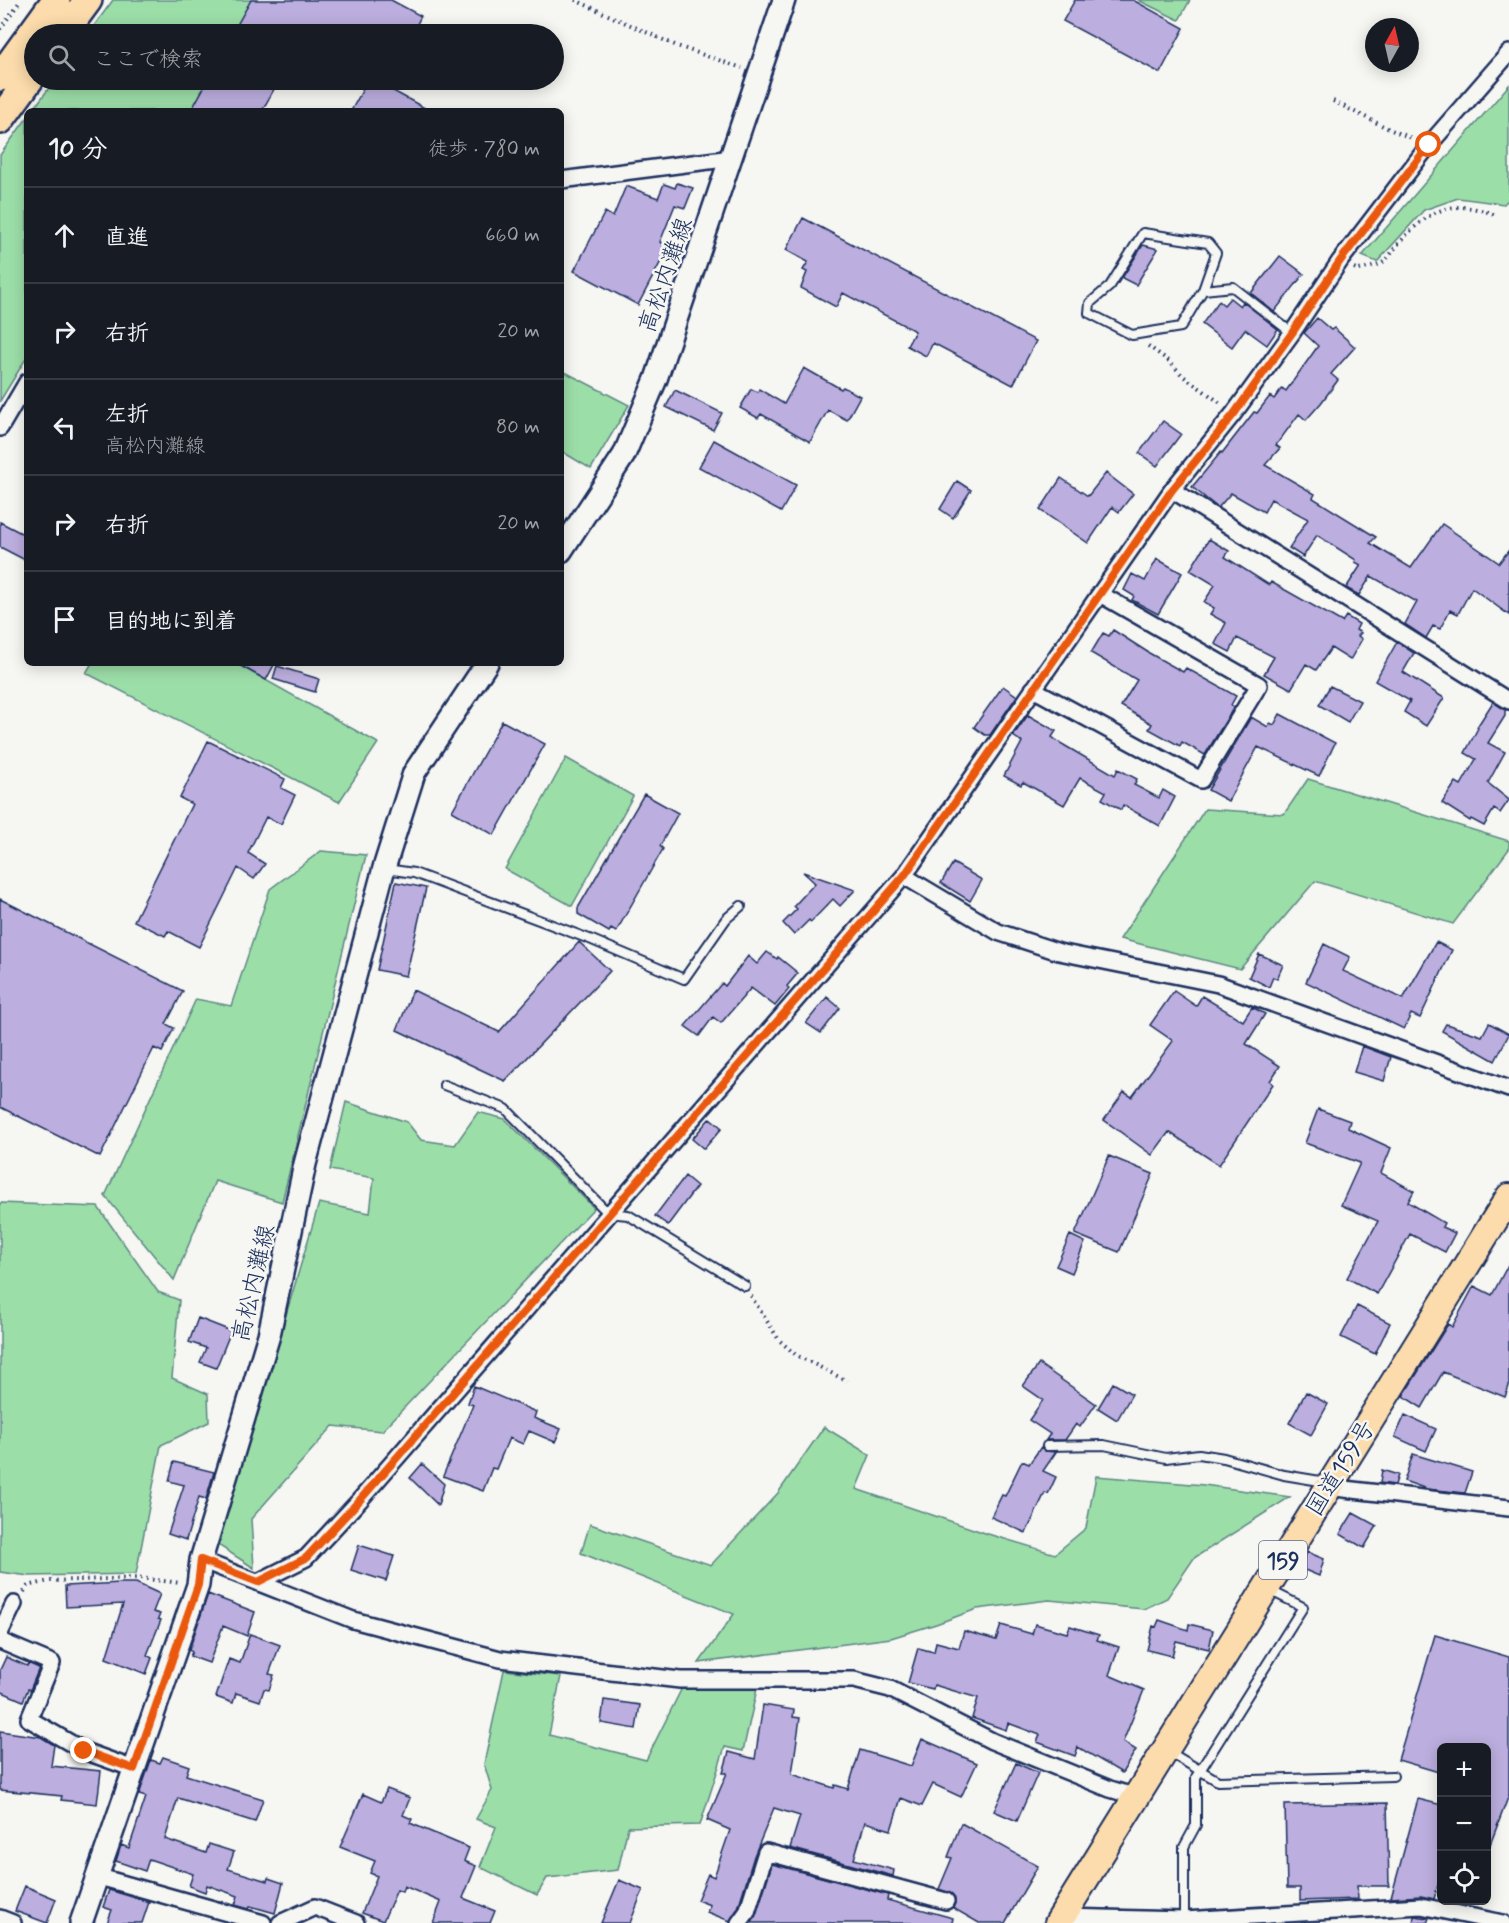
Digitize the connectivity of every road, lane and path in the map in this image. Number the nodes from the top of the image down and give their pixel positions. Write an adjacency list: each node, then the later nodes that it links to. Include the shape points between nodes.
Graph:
1 (21, 0): 8 (path)
2 (56, 0): 6 (highway)
3 (88, 0): 7 (highway)
4 (575, 0): 11 (path, via 677,45)
5 (784, 0): 11 (main road, 高松内灘線)
6 (38, 24)
7 (70, 24)
8 (0, 29)
9 (24, 43): 12 (highway)
10 (1509, 53): 16 (street)
11 (760, 74): 17 (main road, 高松内灘線)
12 (0, 76)
13 (24, 87): 15 (highway)
14 (1333, 101): 16 (path)
15 (0, 120)
16 (1429, 145): 20 (street)
17 (732, 158): 18 (street); 28 (main road, 高松内灘線, via 657,379 624,455)
18 (564, 180)
19 (1496, 215): 20 (path, via 1458,207 1437,211 1423,219 1384,262 1359,270)
20 (1340, 261): 22 (street)
21 (1203, 290): 22 (lane, via 1233,287); 23 (lane, via 1181,327); 23 (lane, via 1216,253 1209,243 1143,233 1110,286 1090,303 1089,313)
22 (1292, 333): 25 (street)
23 (1132, 335): 25 (path)
24 (24, 387): 26 (street)
25 (1234, 414): 27 (street)
26 (0, 429)
27 (1172, 490): 29 (street); 32 (street)
28 (564, 546)
29 (1100, 594): 31 (street); 31 (street, via 1259,685 1201,780)
30 (485, 666): 33 (main road, 高松内灘線, via 414,773)
31 (1034, 690): 34 (street)
32 (1509, 701)
33 (384, 868): 35 (lane, via 414,873 684,979 726,919); 45 (main road, 高松内灘線, via 306,1164 269,1335)
34 (904, 876): 37 (street, via 998,932 1059,952 1218,984); 39 (street)
35 (741, 906)
36 (444, 1085): 39 (lane, via 506,1109)
37 (1509, 1089)
38 (1509, 1197): 43 (highway, 国道159号 / 159)
39 (608, 1214): 40 (lane, via 628,1215); 46 (street, via 306,1558)
40 (745, 1286): 41 (path, via 779,1340 796,1355)
41 (847, 1381)
42 (1047, 1446): 43 (lane, via 1104,1445 1167,1458 1199,1454)
43 (1329, 1485): 44 (street); 48 (highway, 国道159号 / 159)
44 (1509, 1508)
45 (201, 1560): 46 (street); 47 (main road, 高松内灘線)
46 (258, 1582): 56 (street, via 353,1620 500,1659 680,1680 863,1682 890,1689 992,1741)
47 (198, 1585): 49 (path, via 139,1578 49,1581 28,1586); 53 (main road, 高松内灘線)
48 (1265, 1588): 52 (highway, 国道159号 / 159); 54 (lane, via 1304,1607)
49 (14, 1604): 50 (street)
50 (0, 1633)
51 (0, 1641): 53 (street, via 52,1663 30,1719 84,1751)
52 (1165, 1750): 54 (lane); 56 (highway, 国道159号 / 159)
53 (134, 1769): 57 (main road, 高松内灘線)
54 (1200, 1770): 55 (lane, via 1218,1781); 61 (lane, via 1196,1777 1196,1824 1184,1847)
55 (1393, 1776)
56 (1137, 1797): 60 (highway, 国道159号 / 159)
57 (96, 1876): 63 (main road, 高松内灘線); 64 (street)
58 (946, 1901): 67 (street, via 766,1852 747,1912)
59 (0, 1918): 62 (street)
60 (1060, 1920): 61 (street)
61 (1184, 1920): 68 (street, via 1421,1906)
62 (13, 1923)
63 (81, 1923)
64 (263, 1923)
65 (280, 1923): 66 (street, via 315,1907)
66 (356, 1923)
67 (739, 1923)
68 (1503, 1923)

